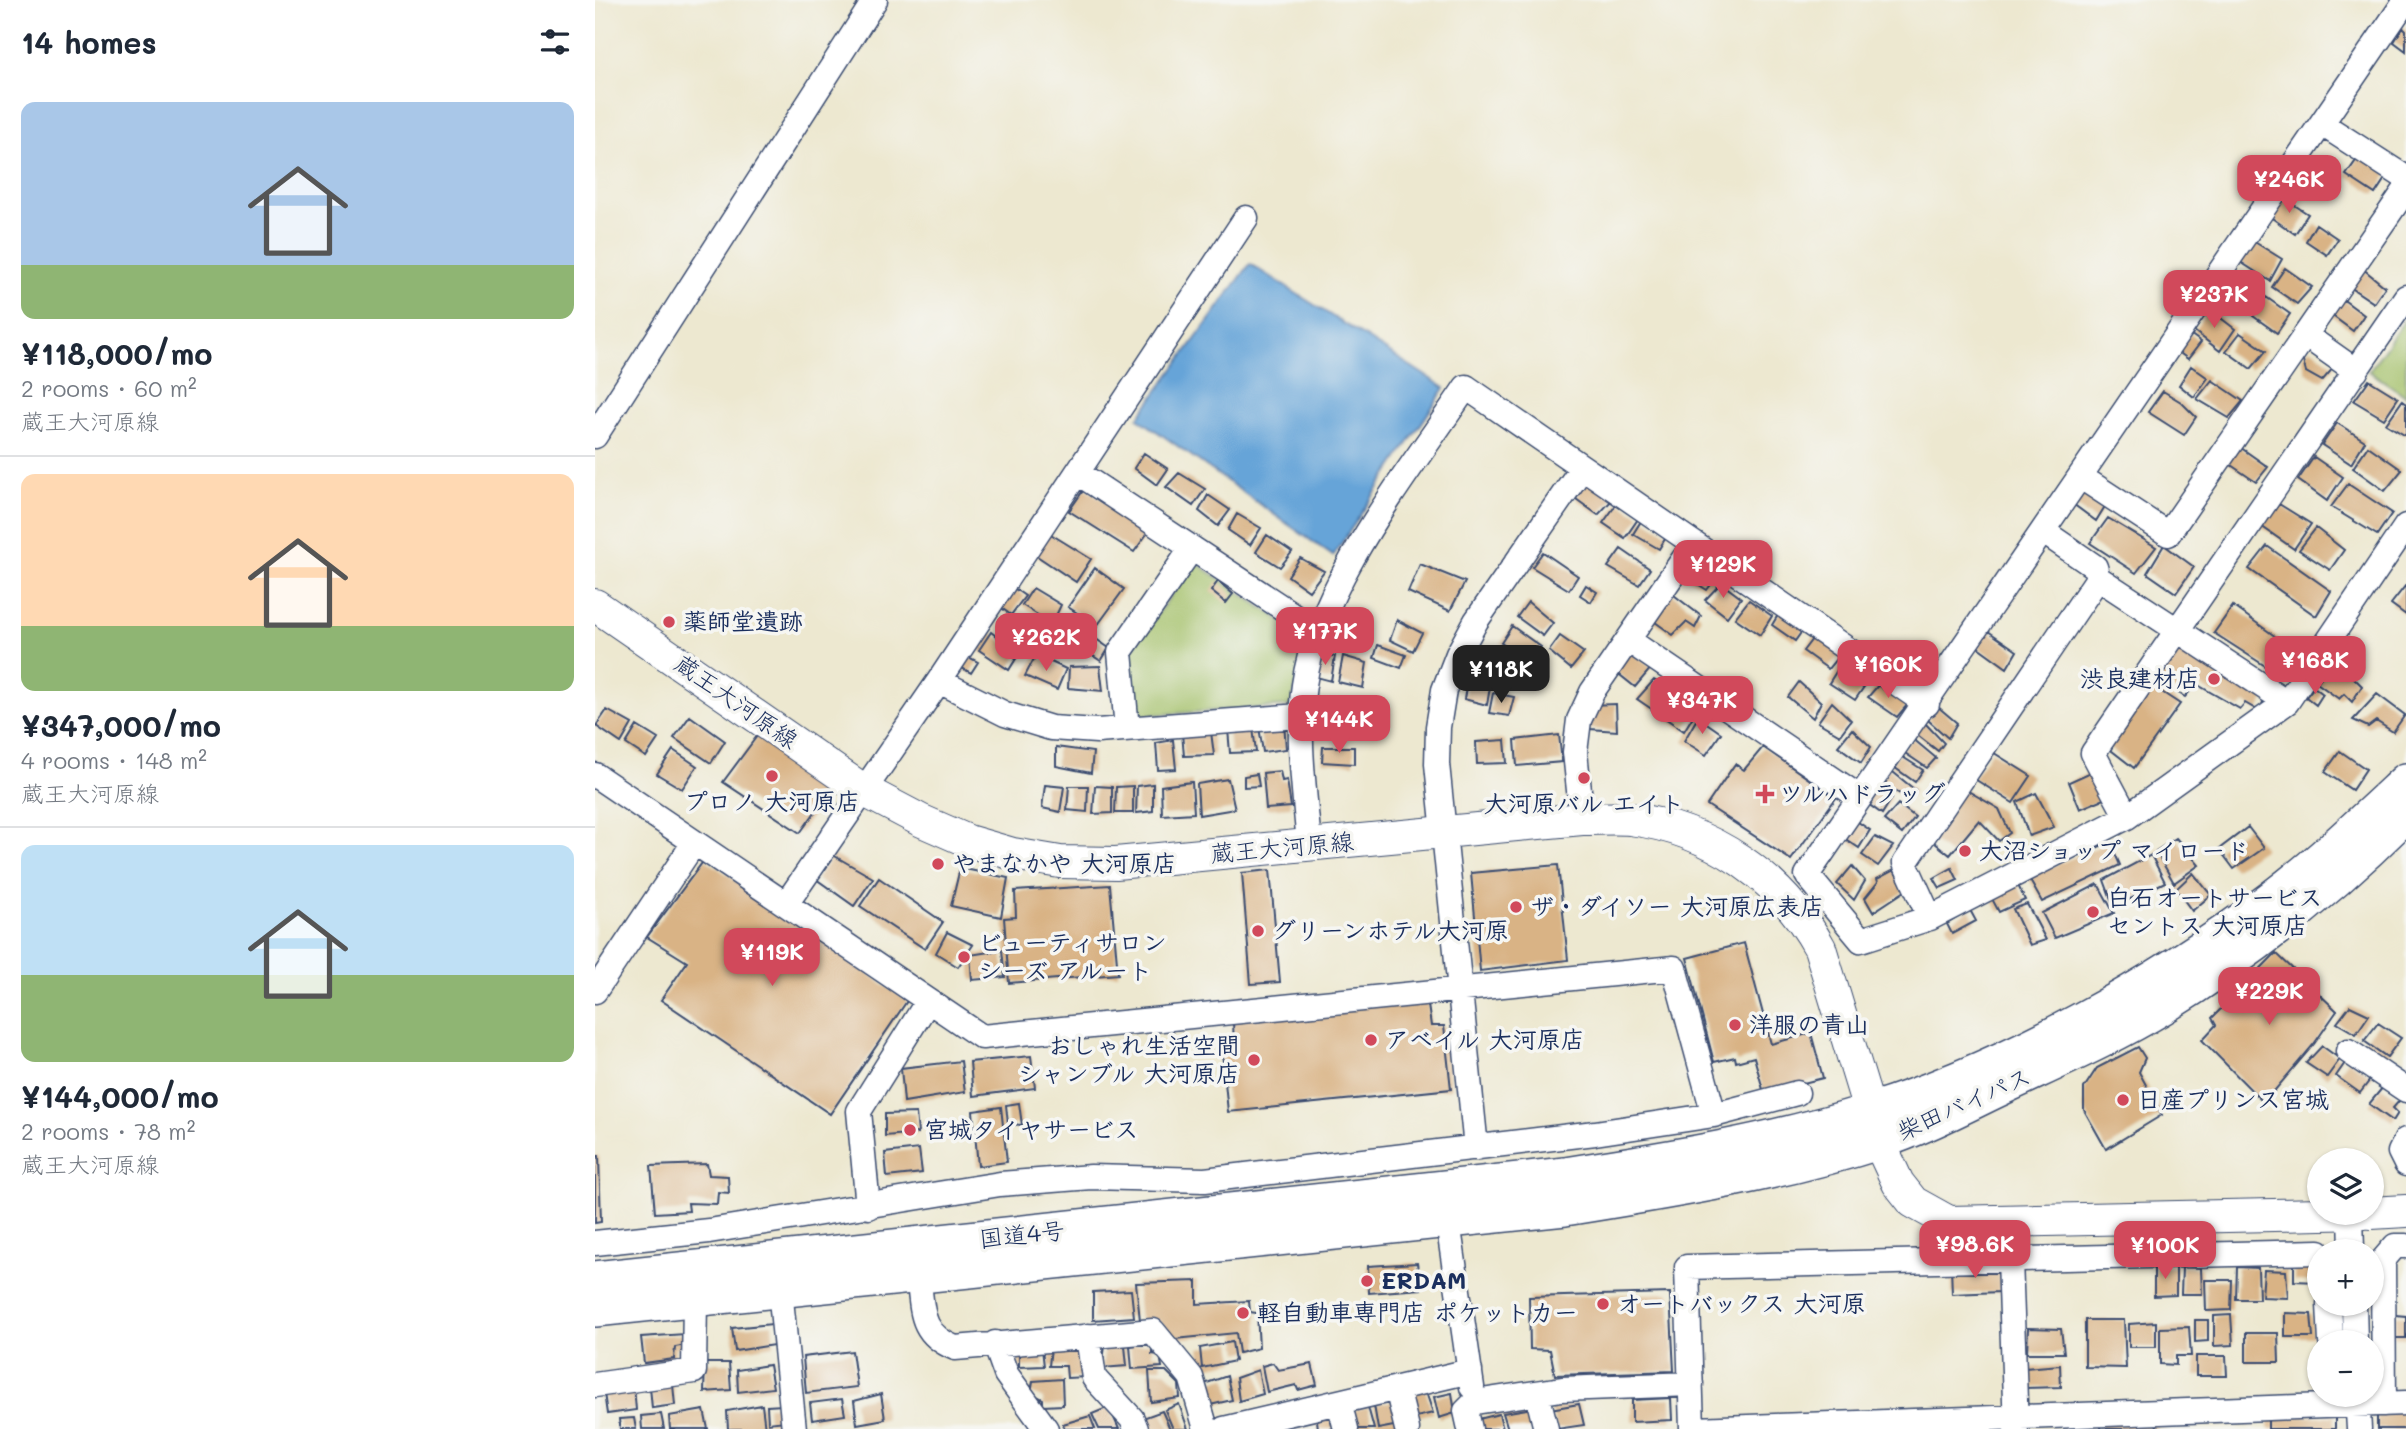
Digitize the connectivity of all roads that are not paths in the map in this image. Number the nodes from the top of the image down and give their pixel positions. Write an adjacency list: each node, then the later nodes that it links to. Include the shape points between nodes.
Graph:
1 (875, 0): 10 (street)
2 (2403, 11): 3 (street)
3 (2322, 124): 4 (street); 13 (street)
4 (2406, 177)
5 (2406, 189): 8 (street)
6 (1246, 218): 12 (street)
7 (2406, 297): 9 (street)
8 (2305, 335): 9 (street); 13 (street, via 2168,534)
9 (2356, 371): 20 (street)
10 (595, 436)
11 (1582, 468): 16 (street); 21 (street, via 1466,387 1358,549); 35 (street, via 1476,621 1444,690 1437,764)
12 (1078, 473): 17 (street); 23 (street)
13 (2081, 477): 15 (street)
14 (2406, 526): 24 (street)
15 (2044, 532): 18 (street, via 2095,567); 25 (street)
16 (1694, 544): 22 (street); 25 (street)
17 (1192, 548): 21 (street); 27 (street, via 1120,652)
18 (2098, 578): 20 (street); 39 (street, via 1905,863)
19 (595, 605): 30 (main road, 蔵王大河原線)
20 (2180, 629): 24 (street); 33 (street, via 2093,753)
21 (1319, 632): 26 (street, via 1304,682)
22 (1628, 640): 31 (street); 34 (street, via 1592,692 1579,720 1575,752)
23 (939, 681): 27 (street, via 1005,714 1051,728); 30 (street)
24 (2287, 702): 33 (street)
25 (1927, 704): 31 (street)
26 (1300, 716): 27 (street); 37 (street)
27 (1127, 729)
28 (595, 775): 36 (street)
29 (2406, 781): 47 (highway, 柴田バイパス, via 2271,899 2171,968)
30 (863, 790): 37 (main road, 蔵王大河原線, via 968,841 1060,862 1116,863); 38 (street)
31 (1859, 797): 39 (street, via 1807,875 1861,940)
32 (2406, 814): 47 (highway, 柴田バイパス, via 2312,902 2160,1008 1927,1124)
33 (2127, 817): 39 (street)
34 (1581, 819): 35 (main road, 蔵王大河原線); 47 (main road, 蔵王大河原線, via 1630,819 1676,829 1735,857 1778,891 1820,948)
35 (1446, 834): 37 (main road, 蔵王大河原線); 40 (street)
36 (694, 843): 38 (street); 41 (street)
37 (1309, 845)
38 (786, 904): 42 (street)
39 (1930, 918)
40 (1460, 989): 42 (street, via 982,1037); 46 (street, via 1674,968); 49 (street)
41 (595, 991)
42 (928, 1001): 52 (street, via 859,1111)
43 (2348, 1051): 44 (street)
44 (2406, 1090)
45 (1797, 1093): 46 (street)
46 (1714, 1115): 49 (street)
47 (1874, 1126): 51 (highway, 柴田バイパス, via 1565,1175); 55 (main road, 蔵王大河原線, via 1898,1183 1913,1202 1949,1222)
48 (2406, 1140): 50 (street, via 2400,1152)
49 (1476, 1148): 52 (street, via 1205,1180 1091,1177 1000,1184)
50 (2406, 1164)
51 (1448, 1205): 60 (highway, 国道4号); 61 (highway, 国道4号); 67 (street)
52 (867, 1207): 56 (street, via 709,1231)
53 (2406, 1211): 54 (main road)
54 (2384, 1212)
55 (2307, 1214)
56 (595, 1242)
57 (2406, 1246): 74 (street, via 2395,1247 2383,1260)
58 (2307, 1252): 59 (street)
59 (2010, 1259): 68 (street, via 1687,1267); 78 (street)
60 (918, 1274): 62 (highway, 国道4号); 66 (street, via 924,1322 937,1341 955,1348)
61 (595, 1279)
62 (780, 1289): 63 (highway, 国道4号); 80 (street)
63 (695, 1298): 64 (highway, 国道4号); 69 (street, via 694,1371)
64 (595, 1309)
65 (1088, 1336): 66 (street); 82 (street, via 1094,1378); 83 (street, via 1153,1332 1191,1377)
66 (995, 1343): 81 (street, via 1006,1374)
67 (1470, 1371): 70 (street); 73 (street)
68 (1691, 1384): 71 (street); 89 (street)
69 (595, 1385)
70 (1397, 1388): 72 (street); 86 (street)
71 (1537, 1393): 73 (street); 88 (street)
72 (1339, 1402): 77 (street); 85 (street)
73 (1475, 1402): 87 (street, via 1466,1411)
74 (2395, 1403)
75 (2336, 1407): 76 (street)
76 (2187, 1420): 78 (street)
77 (1282, 1422): 84 (street)
78 (2016, 1423): 79 (street)
79 (1856, 1426): 89 (street)
80 (794, 1429)
81 (1045, 1429)
82 (1136, 1429)
83 (1206, 1429)
84 (1224, 1429)
85 (1346, 1429)
86 (1407, 1429)
87 (1470, 1429)
88 (1546, 1429)
89 (1694, 1429)

